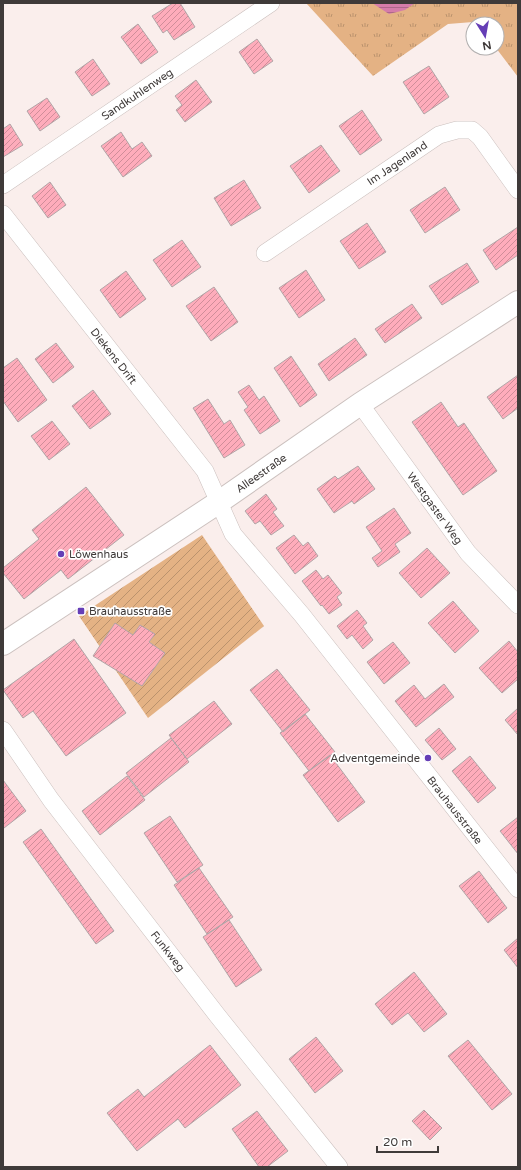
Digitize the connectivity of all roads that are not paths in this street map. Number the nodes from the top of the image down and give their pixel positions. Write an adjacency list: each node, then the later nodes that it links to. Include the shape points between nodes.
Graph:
1 (271, 3): 2 (street, Sandkuhlenweg)
2 (3, 185)
3 (518, 190): 5 (street, Im Jagenland, via 480,137 472,130 457,130 439,135)
4 (3, 214): 8 (street, Diekens Drift, via 204,471)
5 (265, 253)
6 (518, 302): 7 (main road, Alleestraße)
7 (360, 404): 8 (main road, Alleestraße); 9 (street, Westgaster Weg, via 468,553)
8 (219, 502): 10 (main road, Alleestraße); 12 (street, Brauhausstraße, via 233,534 302,615)
9 (518, 605)
10 (3, 644)
11 (3, 730): 13 (street, Funkweg, via 56,806 217,1015)
12 (518, 889)
13 (339, 1167)

